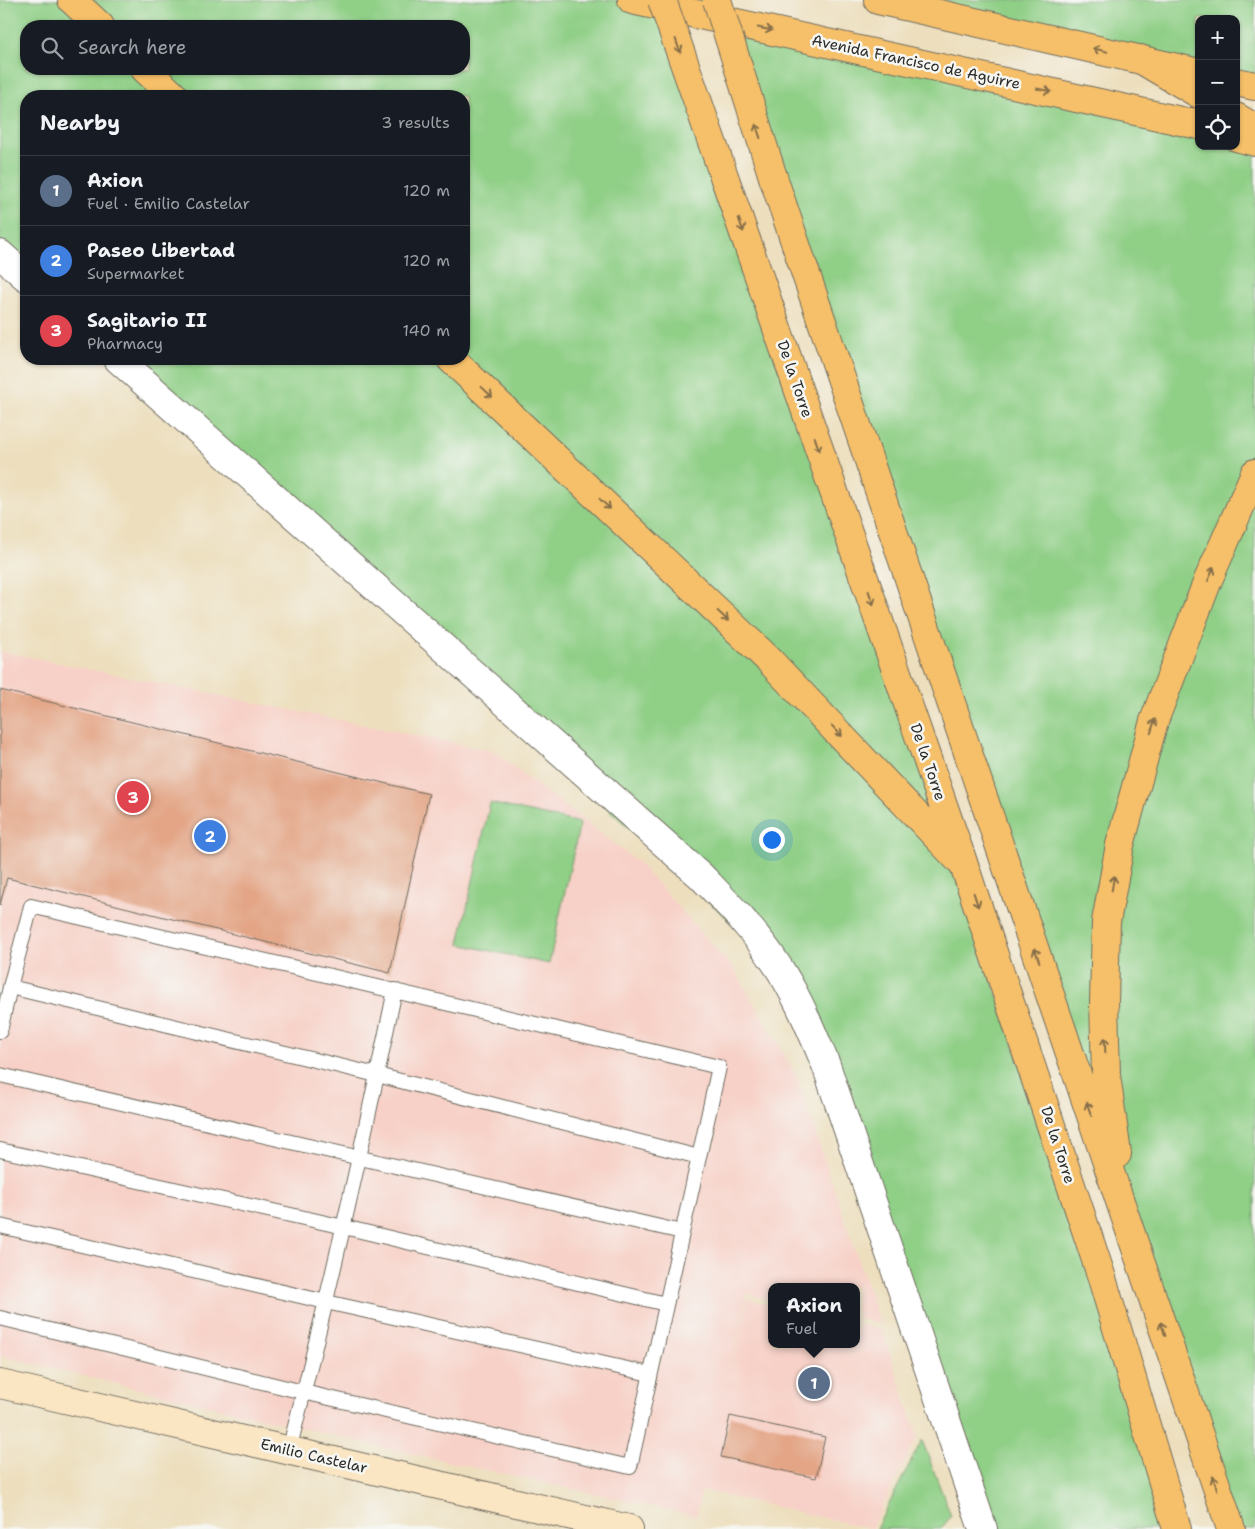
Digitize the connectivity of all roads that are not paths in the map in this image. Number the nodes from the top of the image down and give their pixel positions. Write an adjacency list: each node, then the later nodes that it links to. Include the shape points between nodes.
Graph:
1 (72, 0): 6 (main road)
2 (632, 0): 15 (main road, Avenida Francisco de Aguirre, one-way to 15)
3 (662, 0): 25 (main road, De la Torre, one-way to 25, bridge)
4 (717, 0): 34 (main road, one-way to 4, bridge, via 773,177)
5 (878, 0): 7 (main road, one-way to 5)
6 (94, 20)
7 (1140, 59): 8 (main road); 13 (main road)
8 (1195, 72)
9 (151, 75): 12 (main road)
10 (1240, 83): 11 (main road)
11 (1255, 86)
12 (168, 90)
13 (1195, 92)
14 (1240, 119): 17 (main road)
15 (1195, 124)
16 (1240, 127): 17 (main road)
17 (1255, 128)
18 (1240, 137): 19 (main road)
19 (1255, 142)
20 (0, 254): 21 (street)
21 (20, 272)
22 (125, 365): 47 (street, via 701,876 764,947 804,1012 826,1065)
23 (457, 365): 25 (main road, one-way to 25, via 768,659)
24 (1255, 473): 34 (main road, one-way to 24, via 1106,1075 1106,922 1120,845 1154,721 1208,580)
25 (964, 865): 48 (main road, De la Torre, one-way to 48, via 1101,1275)
26 (10, 987): 27 (lane, via 31,906); 28 (lane); 30 (lane)
27 (395, 990): 30 (lane); 32 (lane, via 719,1067)
28 (0, 1031)
29 (0, 1075): 33 (lane)
30 (377, 1075): 32 (lane); 33 (lane)
31 (0, 1150): 36 (lane)
32 (699, 1157): 37 (lane)
33 (359, 1158): 36 (lane); 37 (lane)
34 (1125, 1215): 49 (main road, one-way to 34)
35 (0, 1226): 38 (lane)
36 (344, 1227): 38 (lane); 39 (lane)
37 (682, 1232): 39 (lane)
38 (326, 1302): 41 (lane); 43 (lane)
39 (666, 1304): 41 (lane)
40 (0, 1318): 43 (lane)
41 (650, 1374): 43 (lane, via 630,1467)
42 (0, 1384): 44 (street, Emilio Castelar)
43 (303, 1392): 44 (lane)
44 (289, 1450): 45 (street, Emilio Castelar)
45 (580, 1523): 46 (street, Emilio Castelar)
46 (629, 1529)
47 (983, 1529)
48 (1177, 1529)
49 (1231, 1529)

